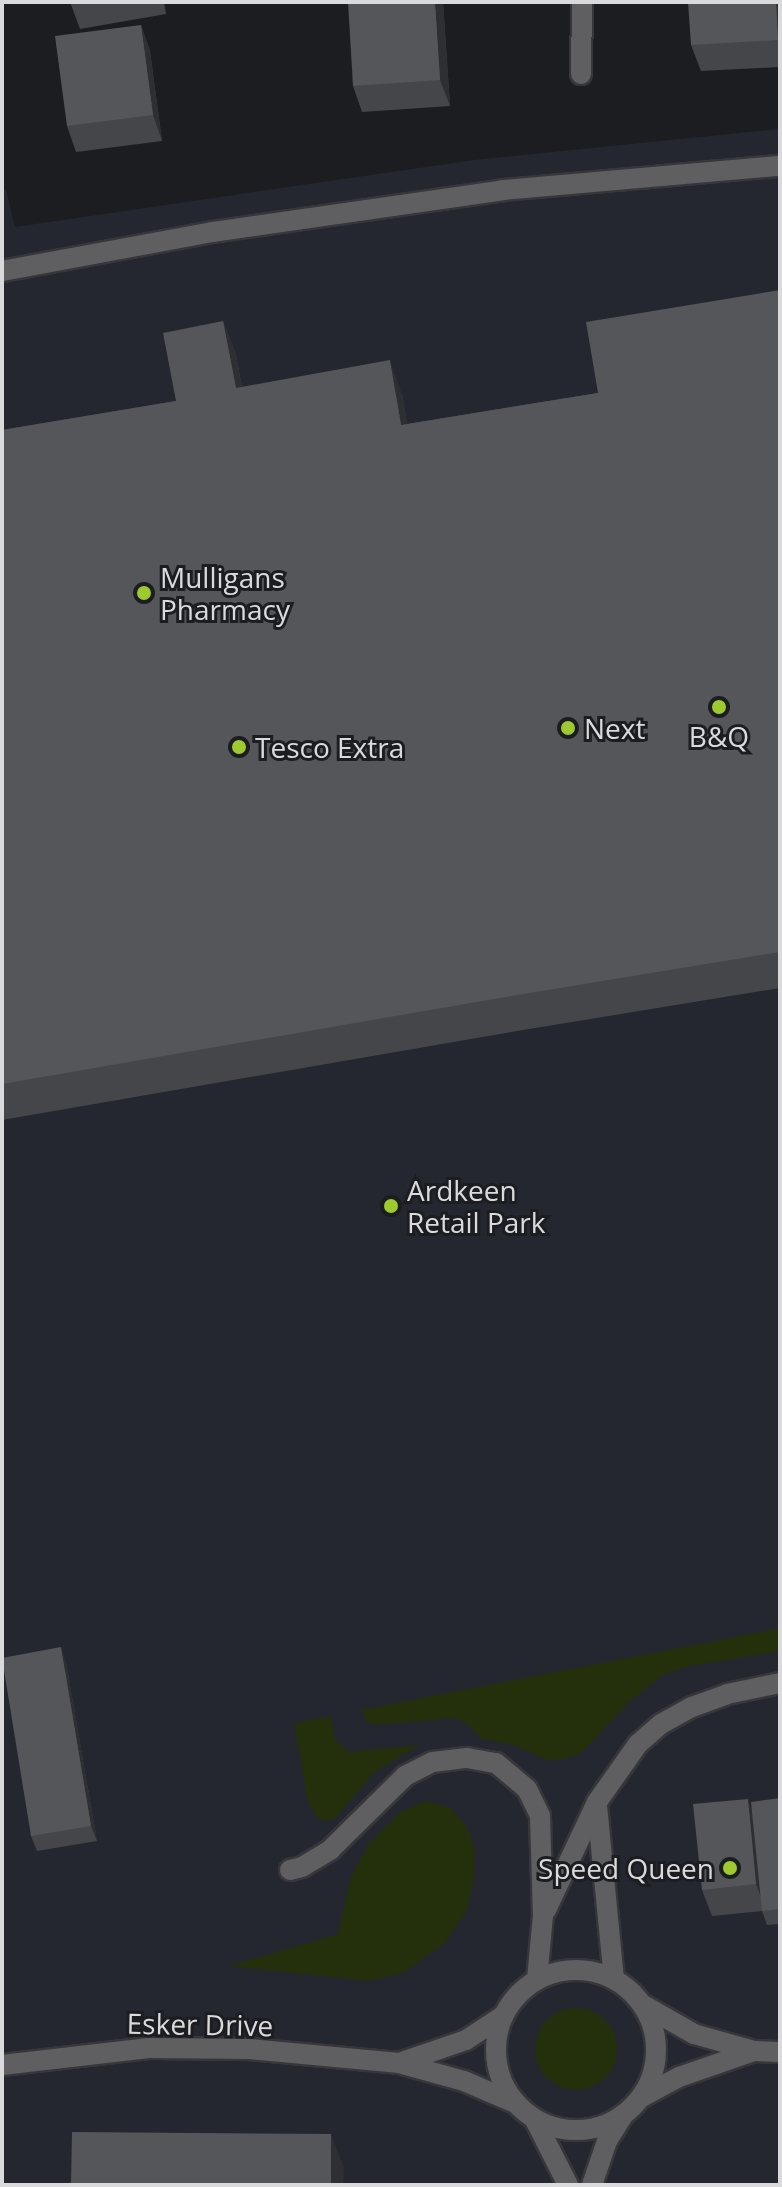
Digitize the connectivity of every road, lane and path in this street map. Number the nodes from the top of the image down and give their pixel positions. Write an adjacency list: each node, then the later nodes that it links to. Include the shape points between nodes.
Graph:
1 (582, 2): 2 (street)
2 (581, 74)
3 (780, 166): 4 (street, via 503,190 213,232)
4 (2, 271)
5 (780, 1683): 6 (street, via 727,1694 661,1724 638,1744)
6 (597, 1802): 8 (street); 9 (street)
7 (290, 1870): 8 (street, via 330,1850 405,1776 433,1762 467,1758 496,1763 535,1803 542,1832)
8 (543, 1915): 10 (street)
9 (614, 1979): 10 (street, via 575,1969); 11 (street)
10 (537, 1980): 12 (street, via 512,2000)
11 (642, 2004): 13 (street, via 694,2034); 17 (street, via 656,2040 651,2079)
12 (504, 2015): 15 (street, Esker Drive, via 466,2040); 18 (street, via 496,2037 496,2061)
13 (754, 2051): 14 (street); 17 (street, via 679,2077)
14 (780, 2052)
15 (399, 2063): 16 (street, Esker Drive, via 205,2047); 18 (street, Esker Drive, via 464,2081)
16 (2, 2065)
17 (642, 2097): 19 (street)
18 (515, 2103): 20 (street)
19 (623, 2115): 20 (street, via 580,2131); 22 (street, via 607,2141)
20 (535, 2120): 21 (street)
21 (568, 2185)
22 (592, 2185)

